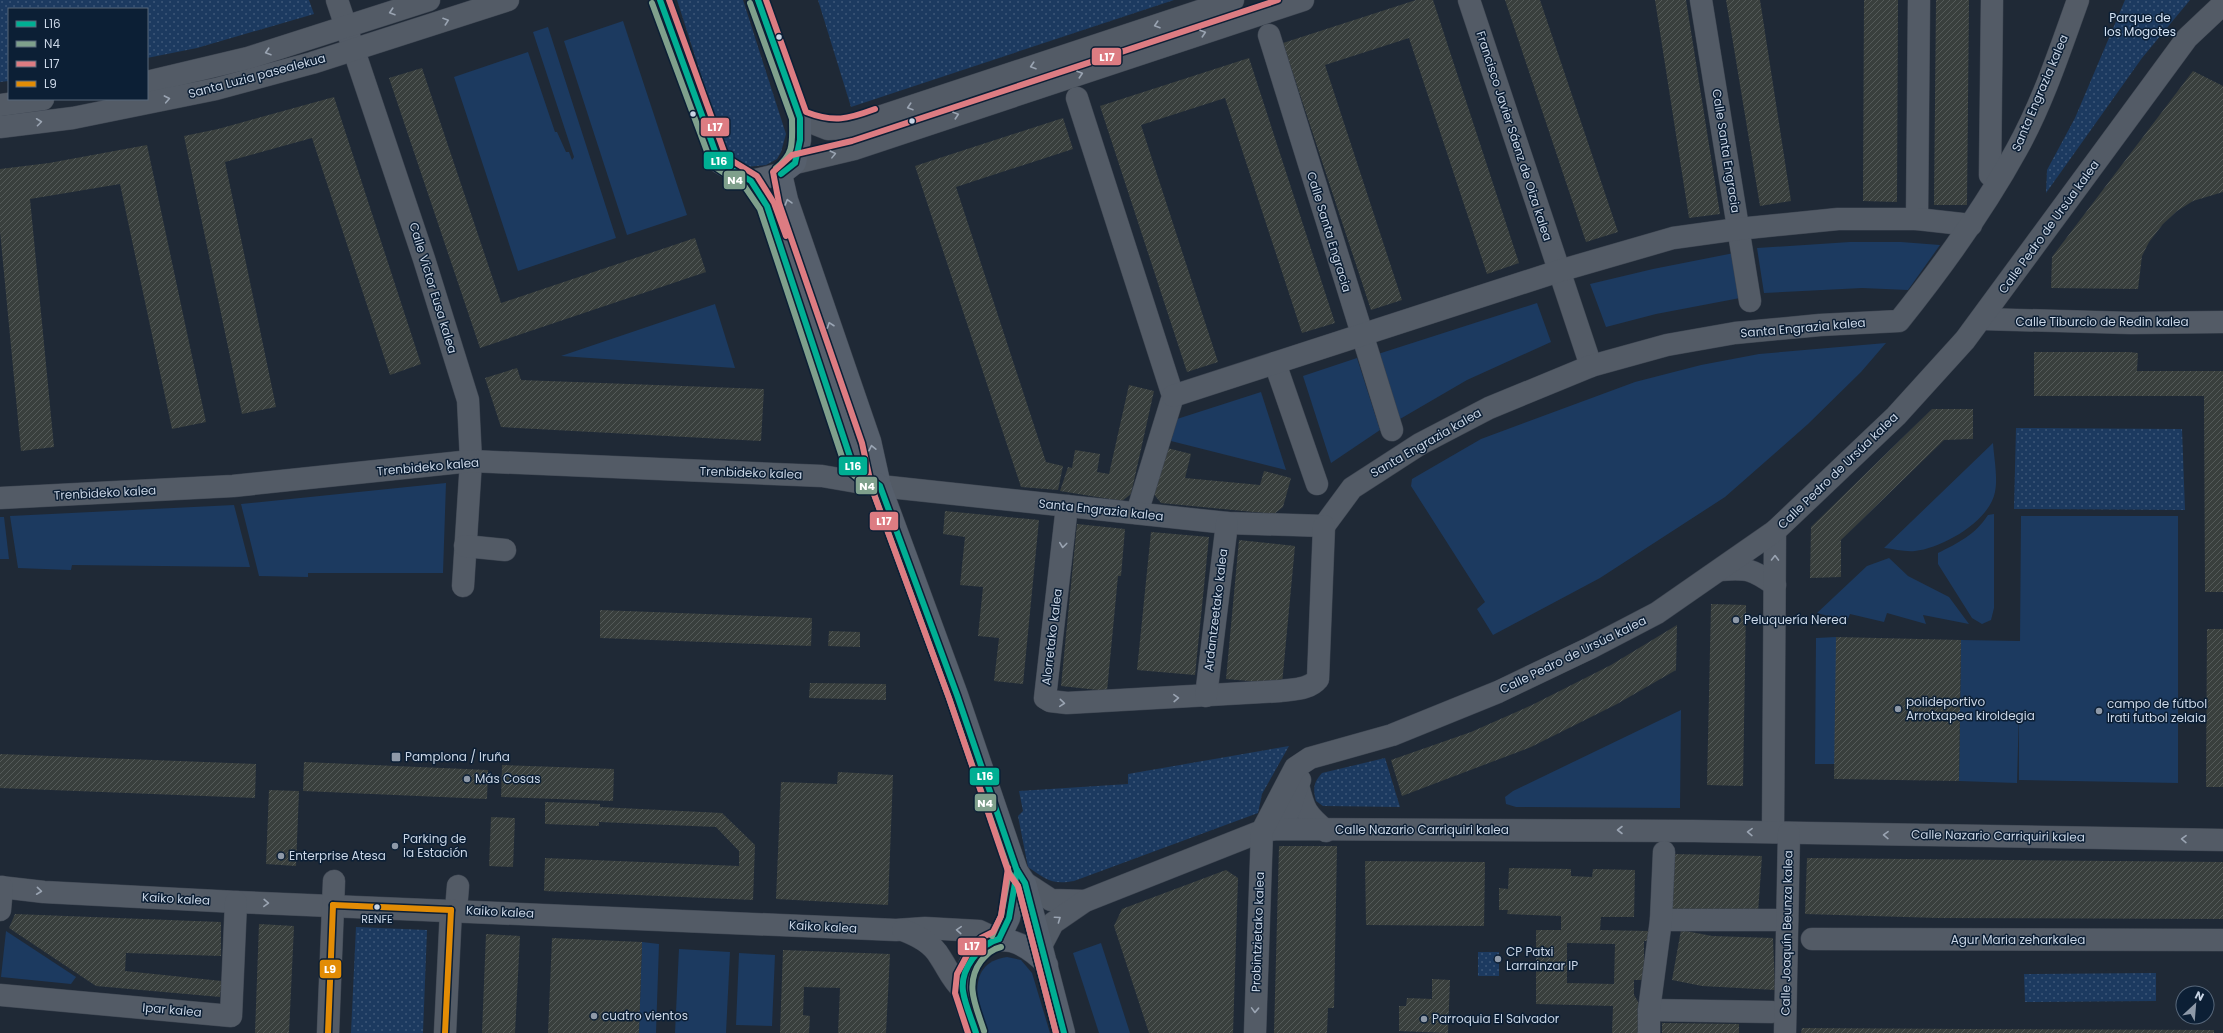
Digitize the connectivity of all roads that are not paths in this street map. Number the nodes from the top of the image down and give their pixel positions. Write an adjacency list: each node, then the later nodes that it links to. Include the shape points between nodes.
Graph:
1 (337, 0): 14 (street, Calle Victor Eusa kalea)
2 (429, 0): 14 (street, Santa Luzia pasealekua, one-way to 14)
3 (508, 0): 16 (street, Santa Luzia pasealekua, one-way to 3)
4 (660, 0): 25 (main road, via 719,162)
5 (758, 0): 21 (main road)
6 (1233, 0): 21 (street, one-way to 21, via 846,128 828,128)
7 (1303, 0): 23 (street, one-way to 7)
8 (1469, 0): 29 (street, Francisco Javier Sáenz de Oiza kalea)
9 (1701, 0): 28 (street, Calle Santa Engracia)
10 (1919, 0): 26 (street)
11 (1992, 0): 24 (street)
12 (2078, 0): 27 (street, Santa Engrazia kalea, via 2045,88 2018,147)
13 (2223, 4): 31 (street, Calle Pedro de Ursúa kalea, via 2187,38)
14 (347, 26): 16 (street, Calle Victor Eusa kalea); 17 (street, Santa Luzia pasealekua, one-way to 17, via 248,58)
15 (1269, 35): 33 (street, Calle Santa Engracia)
16 (355, 49): 22 (street, Santa Luzia pasealekua, one-way to 16, via 73,118 216,89); 38 (street, Calle Victor Eusa kalea, via 468,400)
17 (148, 82)
18 (1077, 98): 36 (street)
19 (36, 100): 20 (street)
20 (0, 105)
21 (800, 118): 23 (main road, via 800,140)
22 (0, 127)
23 (788, 169): 25 (main road); 40 (main road, one-way to 23, via 870,441 786,200)
24 (1990, 176)
25 (751, 181): 40 (main road, via 767,206 852,466)
26 (1917, 219): 27 (street); 28 (street, via 1838,219)
27 (1971, 225): 35 (street, Santa Engrazia kalea, via 1899,321 1820,324 1734,333 1667,345)
28 (1738, 229): 29 (street, via 1673,238); 30 (street, Calle Santa Engracia)
29 (1559, 272): 33 (street); 35 (street)
30 (1750, 301)
31 (1982, 319): 32 (street, Calle Tiburcio de Redin kalea, via 2131,323); 46 (street, Calle Pedro de Ursúa kalea, via 1896,416)
32 (2223, 322)
33 (1361, 335): 34 (street); 37 (street, Calle Santa Engracia)
34 (1275, 363): 36 (street); 39 (street)
35 (1591, 366): 45 (street, Santa Engrazia kalea, via 1489,408 1420,444 1352,488)
36 (1173, 396): 43 (street)
37 (1392, 430)
38 (472, 461): 40 (street, Trenbideko kalea, via 822,476); 41 (street, Trenbideko kalea, via 233,486); 47 (street, Calle Victor Eusa kalea)
39 (1317, 484)
40 (880, 486): 42 (street, Santa Engrazia kalea); 60 (main road)
41 (0, 498)
42 (1067, 506): 43 (street, Santa Engrazia kalea); 52 (street, Alorretako kalea, one-way to 52, via 1045,698 1050,702 1067,703)
43 (1137, 512): 44 (street, Santa Engrazia kalea)
44 (1226, 523): 45 (street, Santa Engrazia kalea); 52 (street, Ardantzeetako kalea)
45 (1324, 526): 52 (street, via 1318,679 1306,687)
46 (1775, 531): 49 (street, Calle Pedro de Ursúa kalea); 51 (street, one-way to 46)
47 (465, 546): 48 (street); 50 (street, Calle Victor Eusa kalea)
48 (505, 550)
49 (1720, 570): 51 (street, via 1745,568 1759,574); 53 (street, Calle Pedro de Ursúa kalea, via 1657,613 1498,692 1392,735)
50 (463, 586)
51 (1775, 586): 57 (street)
52 (1206, 696)
53 (1310, 758): 54 (street); 55 (street, Calle Pedro de Ursúa kalea, via 1295,768 1287,780)
54 (1298, 785): 55 (street, via 1283,824); 56 (street, via 1303,807 1313,820)
55 (1270, 830): 56 (street, Calle Nazario Carriquiri kalea); 64 (street, Calle Nazario Carriquiri kalea); 84 (street, Probintzietako kalea, one-way to 84)
56 (1326, 830): 57 (street, Calle Nazario Carriquiri kalea, one-way to 56)
57 (1781, 832): 58 (street, Calle Nazario Carriquiri kalea, one-way to 57); 70 (street, Calle Joaquín Beunza kalea)
58 (2223, 840)
59 (1664, 852): 69 (street)
60 (1021, 877): 64 (street, Calle Nazario Carriquiri kalea, via 1051,900); 72 (main road, via 1009,918); 75 (main road)
61 (334, 881): 66 (street)
62 (458, 886): 68 (street)
63 (1, 887): 65 (street, Kaiko kalea, one-way to 65, via 44,892); 67 (street)
64 (1085, 901): 75 (street, Calle Nazario Carriquiri kalea, one-way to 64, via 1053,923)
65 (236, 902): 66 (street, Kaiko kalea, one-way to 66); 77 (street, Ipar kalea, via 231,1016)
66 (333, 905): 68 (street, Kaiko kalea); 80 (street)
67 (0, 910)
68 (454, 910): 71 (street, Kaiko kalea); 81 (street)
69 (1661, 920): 70 (street); 78 (street)
70 (1787, 920): 86 (street, Calle Joaquín Beunza kalea)
71 (904, 930): 72 (street, Kaiko kalea, one-way to 71, via 980,931 925,928); 76 (street, Kaiko kalea, via 932,946 952,979)
72 (997, 939): 75 (main road); 76 (main road, via 981,948 973,958 966,972)
73 (1812, 940): 74 (street, Agur Maria zeharkalea)
74 (2223, 940)
75 (1044, 955): 83 (main road)
76 (963, 990): 82 (main road)
77 (0, 995)
78 (1649, 1010): 79 (street); 85 (street)
79 (1772, 1012)
80 (328, 1033)
81 (445, 1033)
82 (976, 1033)
83 (1064, 1033)
84 (1254, 1033)
85 (1649, 1033)
86 (1785, 1033)

